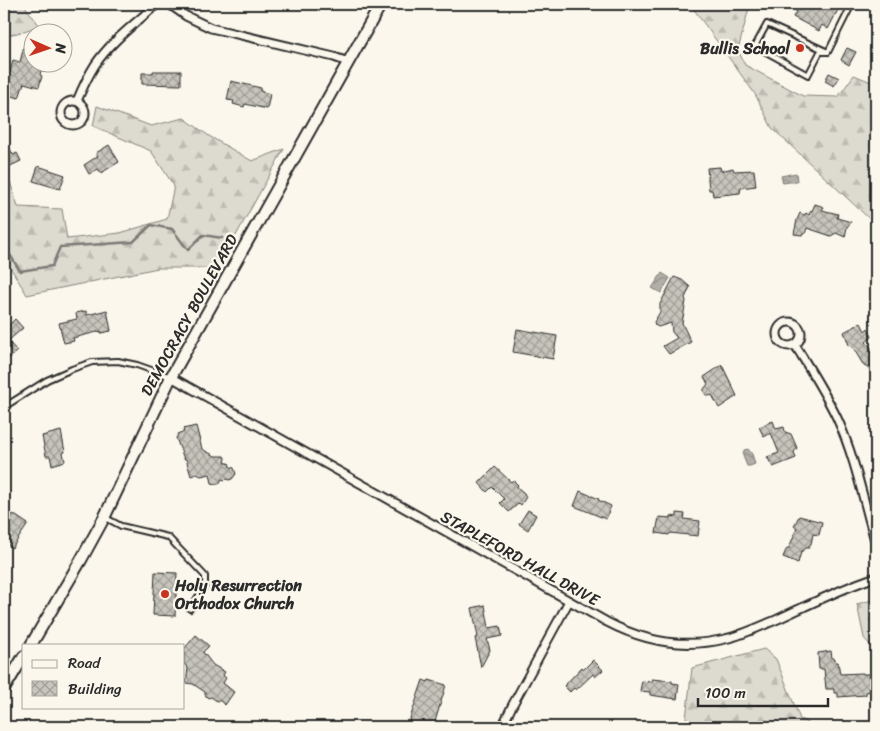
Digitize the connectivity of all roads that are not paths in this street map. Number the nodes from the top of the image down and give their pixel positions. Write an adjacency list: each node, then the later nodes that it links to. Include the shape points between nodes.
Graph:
1 (157, 4): 7 (street, via 105,52)
2 (169, 4): 6 (street, via 211,28)
3 (381, 4): 6 (main road, DEMOCRACY BOULEVARD)
4 (852, 4): 5 (lane)
5 (828, 52): 5 (lane, via 820,52 808,75 755,46 767,24)
6 (348, 62): 9 (main road, DEMOCRACY BOULEVARD)
7 (77, 101)
8 (795, 345): 12 (street, via 838,419)
9 (171, 377): 10 (lane, via 118,361 92,362 47,380); 11 (main road, DEMOCRACY BOULEVARD); 14 (street, STAPLEFORD HALL DRIVE)
10 (4, 408)
11 (104, 518): 15 (lane, via 121,526 168,537 197,567 205,576 205,586); 16 (main road, DEMOCRACY BOULEVARD)
12 (876, 544)
13 (876, 577): 14 (street, STAPLEFORD HALL DRIVE, via 758,627 704,643 683,644 634,635)
14 (569, 601): 19 (street)
15 (190, 609)
16 (32, 644)
17 (22, 659): 18 (main road)
18 (4, 689)
19 (502, 727)

